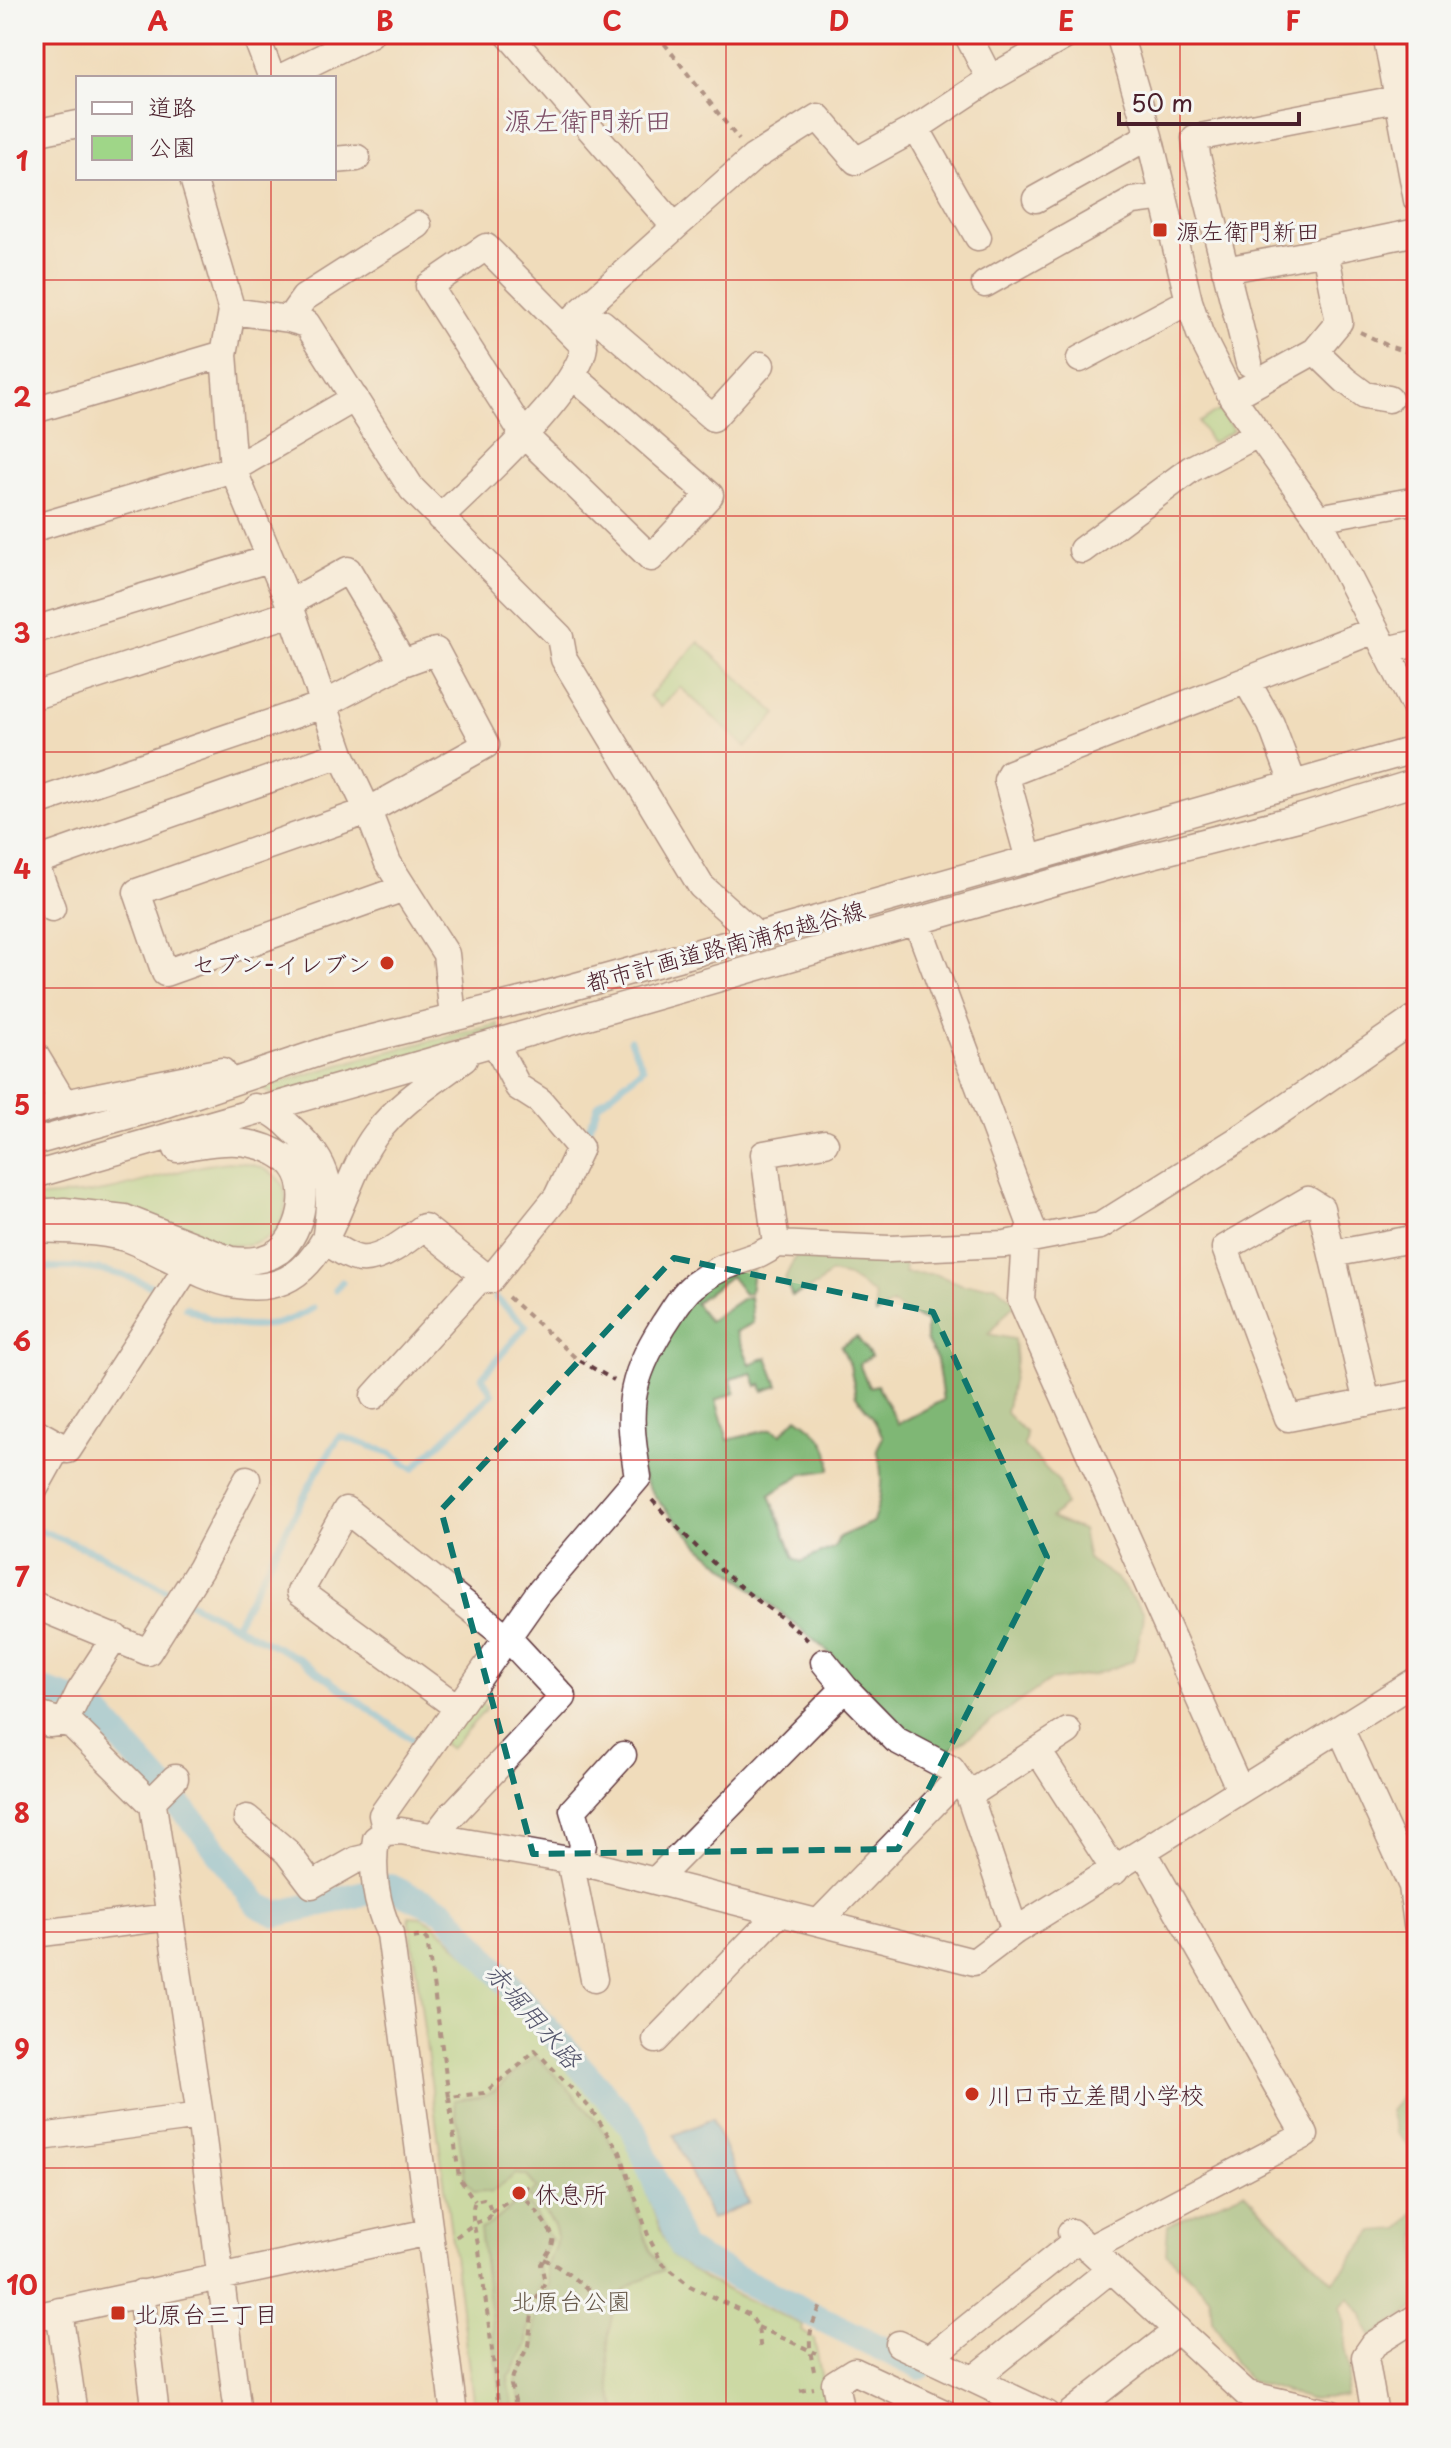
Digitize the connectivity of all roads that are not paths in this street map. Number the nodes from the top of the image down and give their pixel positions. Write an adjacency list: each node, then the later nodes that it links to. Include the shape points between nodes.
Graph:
1 (255, 34): 8 (street)
2 (370, 34): 9 (street)
3 (508, 34): 21 (street)
4 (967, 34): 10 (street)
5 (1069, 34): 10 (street)
6 (1119, 34): 15 (street)
7 (1386, 34): 11 (street)
8 (271, 76)
9 (284, 76)
10 (990, 79): 13 (street)
11 (1408, 97): 19 (street); 25 (street, via 1195,138)
12 (76, 124): 14 (street)
13 (916, 128): 21 (street, via 856,161 818,117 753,158); 23 (street)
14 (34, 133)
15 (1149, 136): 17 (street); 18 (street)
16 (194, 180): 28 (street)
17 (1164, 197): 26 (street, via 1133,201); 27 (street)
18 (1036, 199)
19 (1417, 200)
20 (418, 225): 30 (street, via 304,298)
21 (675, 227): 29 (street)
22 (1417, 232): 24 (street)
23 (978, 237)
24 (1325, 251): 25 (street); 32 (street, via 1339,322)
25 (1225, 270): 35 (street)
26 (985, 284)
27 (1189, 301): 34 (street); 38 (street, via 1211,360)
28 (232, 311): 30 (street); 33 (street)
29 (577, 315): 31 (street); 36 (street, via 602,323 713,418)
30 (289, 319): 39 (street, via 307,324)
31 (584, 346): 37 (street); 43 (street, via 486,247 429,286)
32 (1315, 351): 38 (street); 40 (street, via 1365,395)
33 (224, 354): 41 (street); 44 (street)
34 (1080, 359)
35 (1249, 363)
36 (761, 365)
37 (573, 376): 43 (street); 43 (street, via 710,495 651,558)
38 (1232, 397): 42 (street)
39 (355, 398): 44 (street); 46 (street, via 412,489)
40 (1389, 399)
41 (34, 410)
42 (1258, 434): 47 (street); 49 (street, via 1191,469)
43 (524, 435): 46 (street)
44 (233, 469): 48 (street); 50 (street)
45 (1417, 500): 47 (street)
46 (440, 518): 71 (street, via 560,637 564,659 701,886)
47 (1318, 518): 53 (street)
48 (34, 528)
49 (1082, 550)
50 (269, 559): 51 (street); 52 (street)
51 (291, 608): 55 (street, via 348,570); 57 (street); 58 (street)
52 (34, 630)
53 (1381, 640): 54 (street); 56 (street); 59 (street)
54 (1417, 643)
55 (403, 663): 58 (street); 65 (street, via 436,651 486,745)
56 (1246, 680): 63 (street, via 1271,724); 66 (street, via 1010,773 1007,780)
57 (34, 696)
58 (323, 705): 61 (street); 64 (street)
59 (1417, 711)
60 (1417, 749): 63 (street, 都市計画道路南浦和越谷線)
61 (341, 754): 65 (street); 67 (street)
62 (1417, 782): 70 (street, 都市計画道路南浦和越谷線)
63 (1293, 783): 66 (street, 都市計画道路南浦和越谷線)
64 (34, 803)
65 (368, 811): 68 (street); 68 (street, via 137,892 165,973)
66 (1029, 860): 71 (street, 都市計画道路南浦和越谷線)
67 (34, 862): 69 (street)
68 (404, 888): 72 (street, via 446,954)
69 (52, 908)
70 (917, 922): 74 (street, 都市計画道路南浦和越谷線); 89 (street, via 1031,1225)
71 (757, 936): 72 (street, 都市計画道路南浦和越谷線)
72 (453, 1017): 75 (street, 都市計画道路南浦和越谷線)
73 (1417, 1017): 89 (street, via 1247,1134 1100,1226)
74 (488, 1045): 79 (street, 都市計画道路南浦和越谷線); 88 (street, via 412,1097 377,1133 361,1156); 93 (street, via 518,1087 540,1101 580,1148 557,1197)
75 (333, 1048): 77 (street); 78 (street, 都市計画道路南浦和越谷線)
76 (34, 1053): 77 (street)
77 (64, 1103): 80 (street)
78 (158, 1107): 79 (street, via 225,1103); 81 (street, 都市計画道路南浦和越谷線)
79 (263, 1108): 83 (street, 都市計画道路南浦和越谷線); 88 (street, via 283,1120 321,1161 327,1177)
80 (34, 1112)
81 (34, 1142)
82 (825, 1143): 90 (street, via 764,1154)
83 (82, 1160): 84 (street, 都市計画道路南浦和越谷線); 85 (street, via 144,1156 209,1142 265,1147 292,1165 302,1194 301,1215 279,1251 241,1261 125,1218)
84 (34, 1175)
85 (34, 1213)
86 (34, 1230): 92 (street, via 123,1237)
87 (1417, 1238): 91 (street)
88 (325, 1241): 92 (street, via 304,1268 273,1285 230,1284); 93 (street, via 363,1260 393,1250 424,1227)
89 (1015, 1242): 90 (street, via 889,1249); 116 (street, via 1021,1300)
90 (776, 1244): 103 (street, via 763,1255 727,1265 693,1286 679,1302 649,1348 631,1401 638,1477 538,1594)
91 (1332, 1254): 96 (street); 96 (street, via 1321,1208 1308,1200 1225,1248 1288,1418)
92 (188, 1266): 98 (street, via 68,1450)
93 (487, 1277): 95 (street)
94 (1417, 1393): 96 (street)
95 (374, 1396)
96 (1367, 1403)
97 (34, 1431): 98 (street)
98 (59, 1445): 100 (street)
99 (247, 1479): 102 (street, via 148,1652)
100 (34, 1490)
101 (34, 1605): 102 (street)
102 (115, 1637): 107 (street)
103 (508, 1638): 108 (street); 108 (street, via 346,1510 300,1592); 118 (street, via 563,1697)
104 (824, 1662): 106 (street)
105 (1417, 1680): 111 (street)
106 (845, 1688): 115 (street, via 896,1740 951,1769); 123 (street)
107 (72, 1707): 109 (street); 110 (street); 125 (street, via 72,1725 162,1791 153,1805)
108 (458, 1708): 120 (street, via 382,1815)
109 (34, 1714)
110 (34, 1727)
111 (1340, 1728): 116 (street); 127 (street, via 1412,1886)
112 (1068, 1731): 113 (street)
113 (1038, 1751): 115 (street); 122 (street)
114 (623, 1755): 121 (street, via 573,1810 583,1844)
115 (963, 1788): 126 (street); 128 (street)
116 (1240, 1790): 119 (street)
117 (247, 1818): 120 (street, via 287,1852 312,1885)
118 (435, 1836): 120 (street, via 401,1831); 121 (street)
119 (1144, 1852): 122 (street); 135 (street, via 1305,2135)
120 (378, 1854): 134 (street)
121 (575, 1862): 123 (street); 130 (street)
122 (1115, 1871): 128 (street)
123 (655, 1881): 124 (street)
124 (779, 1913): 126 (street); 131 (street)
125 (169, 1917): 129 (street); 132 (street)
126 (819, 1922): 128 (street, via 974,1962)
127 (1417, 1925)
128 (1015, 1931)
129 (34, 1934)
130 (594, 1979)
131 (656, 2040)
132 (200, 2116): 133 (street); 137 (street)
133 (34, 2138)
134 (439, 2237): 137 (street); 149 (street)
135 (1079, 2240): 136 (street); 143 (street)
136 (1111, 2269): 141 (street); 144 (street)
137 (221, 2276): 138 (street); 148 (street)
138 (141, 2293): 139 (street); 147 (street)
139 (46, 2314): 146 (street)
140 (1417, 2317): 155 (street, via 1374,2344 1365,2357)
141 (1178, 2330): 145 (street, via 1247,2394); 153 (street)
142 (899, 2344): 143 (street)
143 (930, 2358): 144 (street)
144 (974, 2379): 152 (street)
145 (1300, 2411): 154 (street)
146 (74, 2414)
147 (156, 2414)
148 (238, 2414)
149 (454, 2414)
150 (841, 2414): 151 (street, via 835,2383 854,2371)
151 (946, 2414)
152 (1046, 2414)
153 (1070, 2414)
154 (1333, 2414)
155 (1375, 2414)

